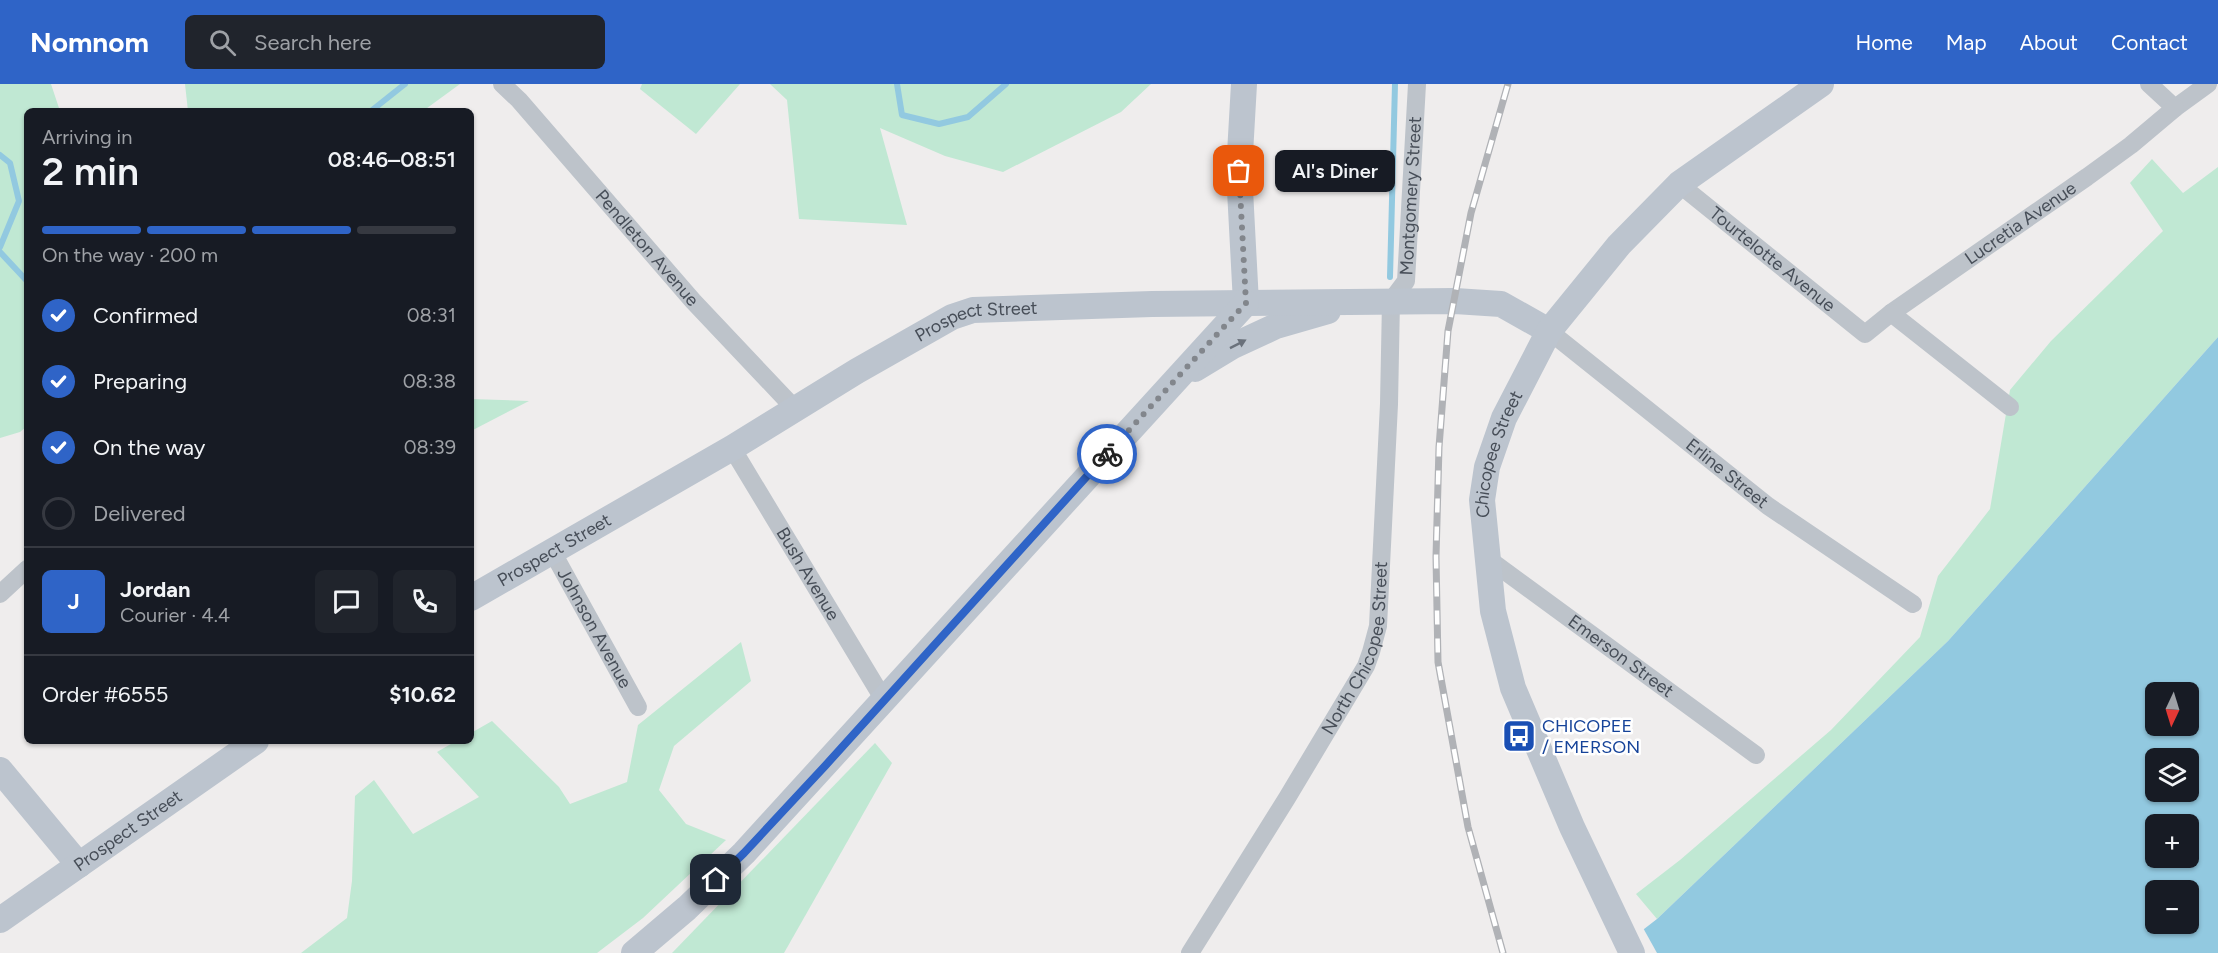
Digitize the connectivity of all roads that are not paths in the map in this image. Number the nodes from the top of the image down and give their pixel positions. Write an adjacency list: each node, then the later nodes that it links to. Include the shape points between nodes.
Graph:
1 (502, 84): 17 (street, Pendleton Avenue, via 693,301)
2 (1244, 84): 11 (main road, via 1239,171)
3 (1417, 84): 10 (street, Montgomery Street, via 1406,281)
4 (1821, 84): 8 (main road, Chicopee Street)
5 (2149, 84): 7 (street)
6 (2208, 84): 7 (street, Lucretia Avenue)
7 (2175, 108): 12 (street, Lucretia Avenue, via 2087,177)
8 (1679, 184): 13 (main road, Chicopee Street, via 1619,245); 14 (street, Tourtelotte Avenue)
9 (1362, 302): 10 (main road, Prospect Street); 11 (main road, Prospect Street); 15 (main road, one-way to 9, via 1276,326)
10 (1391, 302): 13 (main road, Prospect Street, via 1501,304); 34 (street, North Chicopee Street, via 1378,626 1371,651 1366,666 1287,798)
11 (1246, 303): 15 (main road); 17 (main road, Prospect Street, via 973,310 952,317)
12 (1891, 313): 14 (street, Lucretia Avenue); 16 (street)
13 (1549, 332): 20 (main road, Chicopee Street, via 1504,418 1487,467 1482,500); 24 (street, Erline Street, via 1768,506)
14 (1865, 334)
15 (1169, 384): 25 (main road)
16 (2010, 407)
17 (796, 410): 18 (main road, Prospect Street)
18 (732, 448): 19 (main road, Prospect Street); 25 (street, Bush Avenue)
19 (552, 551): 23 (main road, Prospect Street); 26 (street, Johnson Avenue)
20 (1487, 558): 28 (street, Emerson Street); 32 (main road, Chicopee Street, via 1493,611 1513,688)
21 (24, 573): 22 (street)
22 (0, 594)
23 (474, 596)
24 (1913, 604)
25 (884, 700): 33 (main road, via 744,853)
26 (639, 706)
27 (252, 744): 30 (main road, Prospect Street)
28 (1756, 755)
29 (0, 770): 30 (main road)
30 (79, 865): 31 (main road, Prospect Street)
31 (0, 920)
32 (1626, 942)
33 (634, 953)
34 (1190, 953)

